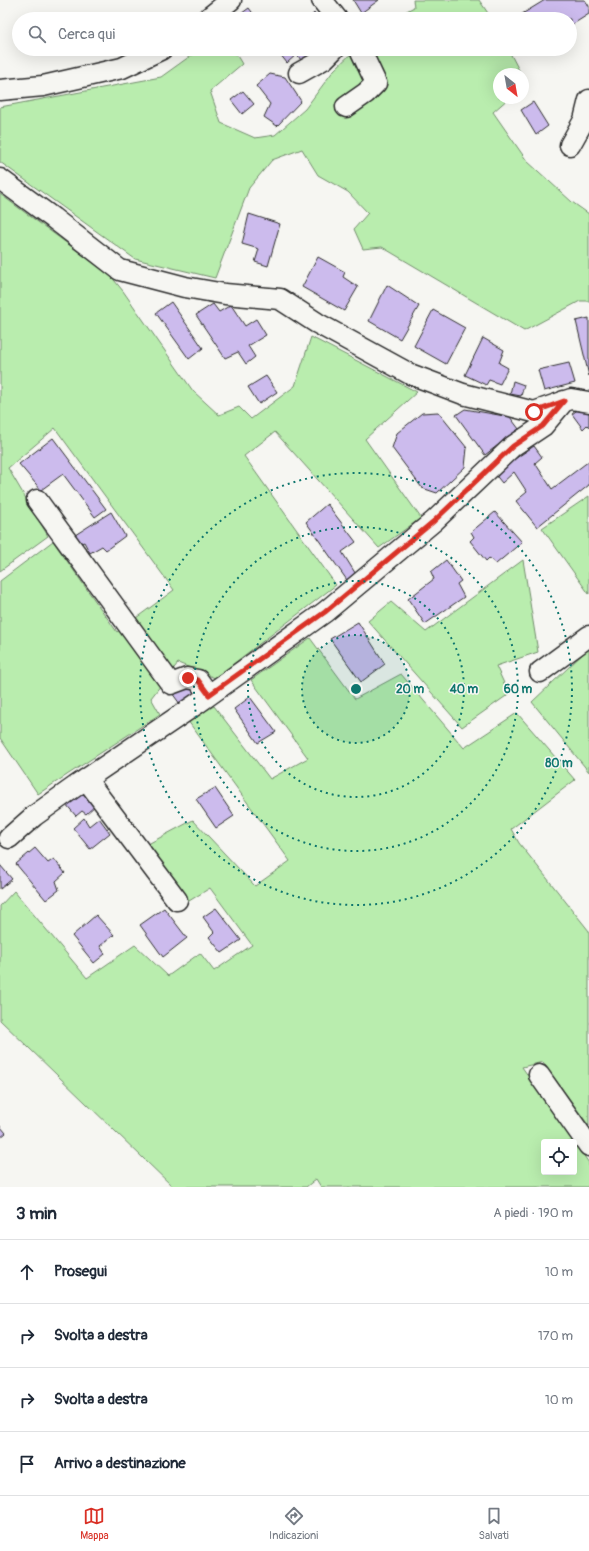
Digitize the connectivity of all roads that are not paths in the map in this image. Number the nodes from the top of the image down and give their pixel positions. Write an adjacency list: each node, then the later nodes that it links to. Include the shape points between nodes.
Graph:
1 (231, 0): 3 (street)
2 (322, 0): 4 (street)
3 (216, 12)
4 (331, 12)
5 (147, 56): 9 (street, via 122,68 43,86)
6 (327, 56): 8 (street)
7 (363, 56): 11 (street, via 376,83)
8 (299, 73)
9 (0, 90)
10 (589, 100): 12 (street, via 584,120)
11 (346, 106)
12 (570, 144)
13 (0, 179): 14 (street, via 120,270 185,287 280,299 317,324 410,374 463,394 534,412)
14 (564, 401): 15 (street, via 571,399); 19 (street, via 543,426 513,446 434,521 330,608)
15 (589, 402)
16 (37, 500): 19 (street, via 171,684 188,678 198,680)
17 (589, 636): 18 (street)
18 (540, 672)
19 (209, 695): 20 (street)
20 (86, 779): 21 (street, via 34,816); 22 (street)
21 (9, 838)
22 (177, 900)
23 (539, 1075): 24 (street)
24 (589, 1146)

